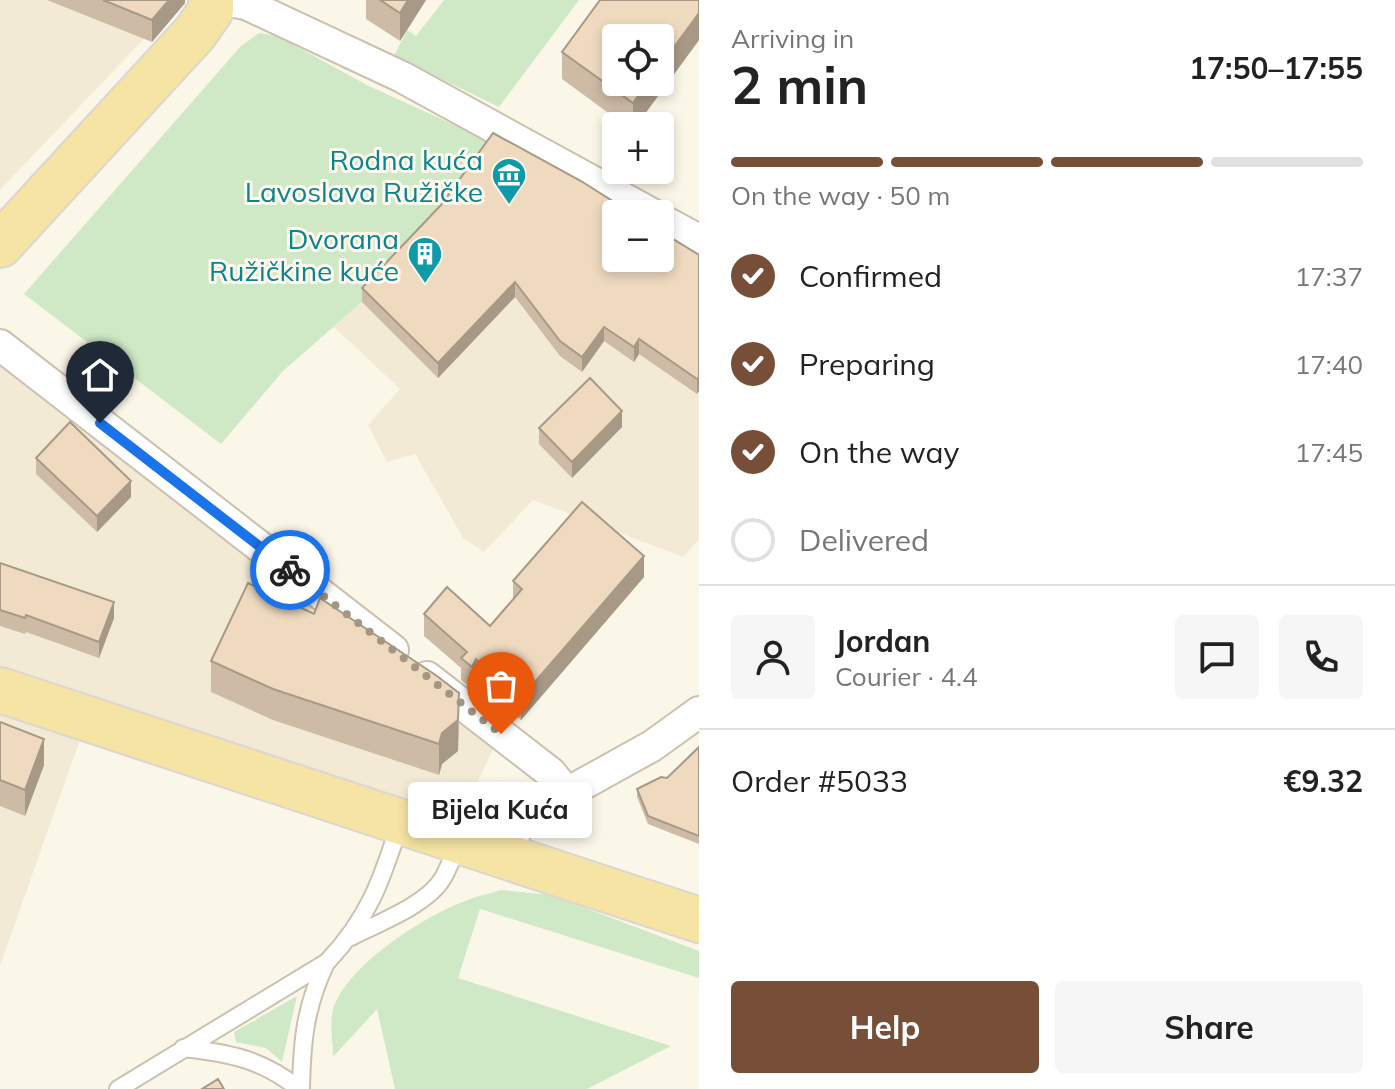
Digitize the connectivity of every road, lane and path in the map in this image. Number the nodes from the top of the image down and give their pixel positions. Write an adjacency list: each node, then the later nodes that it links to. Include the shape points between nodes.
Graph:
1 (211, 1): 2 (street, via 246,4 402,77); 5 (main road, via 211,10 195,33)
2 (626, 200)
3 (674, 227): 4 (street)
4 (699, 240)
5 (0, 245)
6 (0, 345): 9 (street, via 551,773)
7 (0, 690): 10 (main road)
8 (699, 712): 9 (street, via 652,746)
9 (567, 793): 12 (street, via 518,827)
10 (401, 821): 11 (main road); 14 (lane, via 380,885)
11 (459, 842): 12 (main road); 14 (lane, via 442,880 424,896)
12 (503, 856): 13 (main road)
13 (699, 920)
14 (351, 937): 15 (lane)
15 (327, 962): 16 (lane); 18 (lane, via 311,995)
16 (183, 1048): 17 (lane); 18 (lane, via 255,1062)
17 (118, 1089)
18 (300, 1089)

